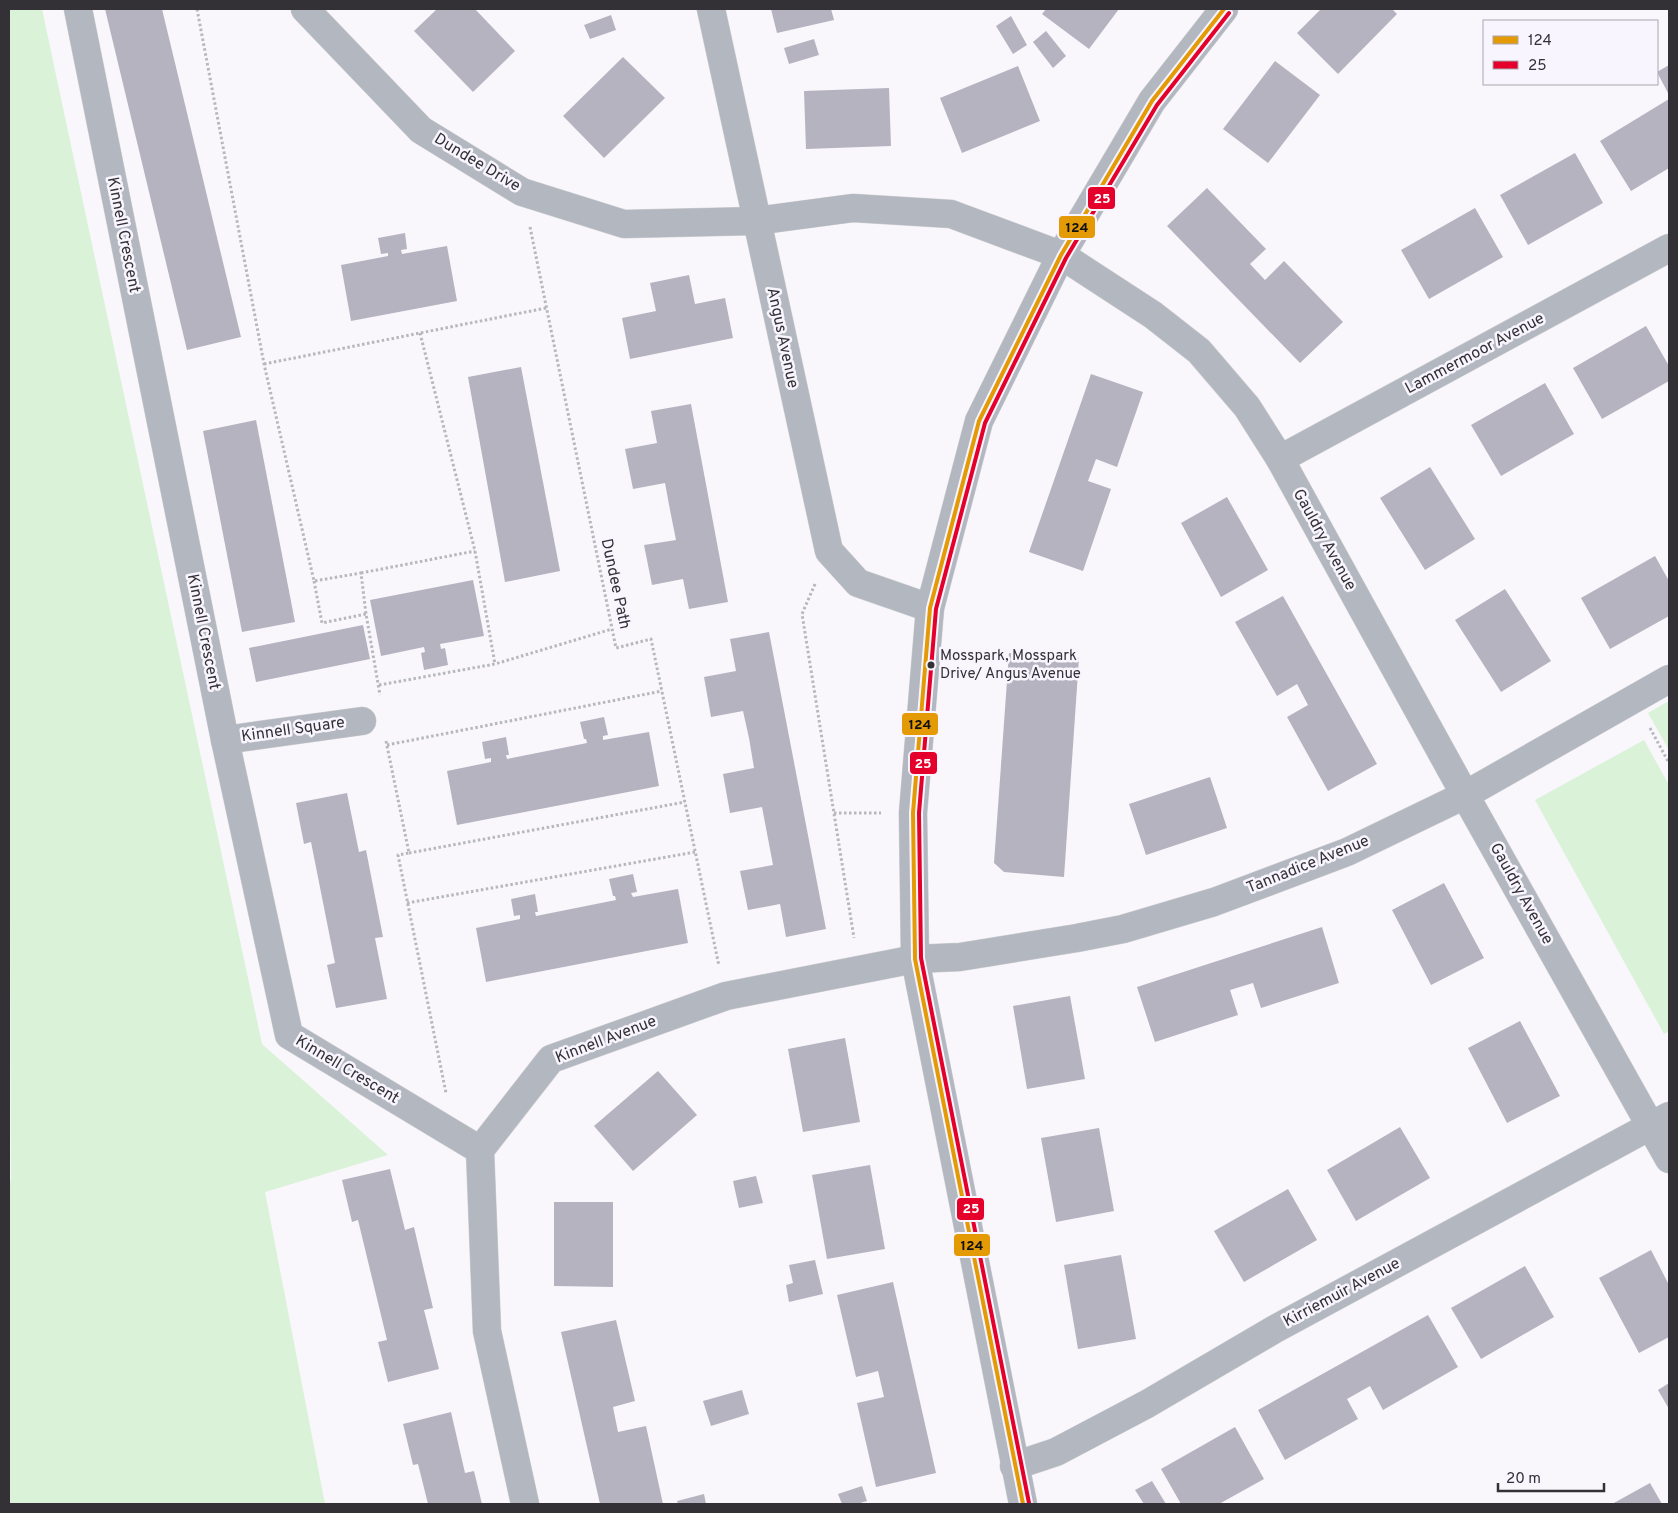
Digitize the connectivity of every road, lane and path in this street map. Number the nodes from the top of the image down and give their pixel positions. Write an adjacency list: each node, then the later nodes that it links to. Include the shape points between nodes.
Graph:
1 (78, 9): 29 (street, Kinnell Crescent)
2 (197, 9): 12 (path)
3 (305, 9): 6 (street, Dundee Drive, via 421,130)
4 (711, 9): 7 (street, Angus Avenue)
5 (1224, 9): 9 (street, via 1152,101)
6 (522, 192): 7 (street, Dundee Drive, via 624,224); 10 (path, Dundee Path)
7 (756, 221): 9 (street, Gauldry Avenue, via 853,208 951,214); 15 (street, Angus Avenue)
8 (1669, 248): 13 (street, Lammermoor Avenue)
9 (1061, 255): 13 (street, Gauldry Avenue, via 1153,315 1199,351 1247,407); 18 (street, via 979,422)
10 (546, 308): 11 (path); 20 (path, Dundee Path)
11 (420, 333): 12 (path); 14 (path)
12 (264, 364): 17 (path)
13 (1280, 459): 32 (street, Gauldry Avenue)
14 (475, 551): 16 (path); 21 (path)
15 (829, 551): 18 (street, Angus Avenue, via 858,583); 34 (path, via 802,614)
16 (361, 573): 17 (path); 19 (path)
17 (314, 581): 19 (path, via 322,624)
18 (930, 608): 35 (street)
19 (366, 614): 23 (path)
20 (612, 629): 21 (path); 24 (path, Dundee Path, via 616,648 651,639)
21 (495, 664): 23 (path)
22 (1669, 679): 25 (street, Tannadice Avenue)
23 (379, 685): 26 (path)
24 (662, 691): 30 (path); 33 (path, Dundee Path)
25 (1634, 699): 31 (path); 32 (street, Tannadice Avenue)
26 (381, 702)
27 (362, 721): 29 (street, Kinnell Square)
28 (386, 736): 30 (path)
29 (225, 740): 43 (street, Kinnell Crescent, via 289,1035)
30 (387, 745): 37 (path)
31 (1669, 763)
32 (1465, 795): 39 (street, Tannadice Avenue, via 1347,852 1214,902 1123,929 960,957); 42 (street, Gauldry Avenue)
33 (685, 802): 36 (path, Dundee Path); 37 (path)
34 (834, 813): 35 (path); 40 (path)
35 (913, 813): 39 (street)
36 (695, 852): 38 (path); 41 (path, Dundee Path)
37 (409, 853): 38 (path, via 398,855)
38 (408, 904): 43 (path)
39 (916, 960): 40 (street, Kinnell Avenue); 46 (street)
40 (859, 970): 41 (street, Kinnell Avenue)
41 (726, 996): 44 (street, Kinnell Avenue, via 550,1059)
42 (1660, 1121): 45 (street, Gauldry Avenue); 46 (street, Kirriemuir Avenue, via 1276,1329 1147,1404 1056,1452)
43 (455, 1135): 44 (street, Kinnell Crescent)
44 (480, 1150): 47 (street, via 486,1331)
45 (1669, 1159)
46 (1014, 1466): 48 (street)
47 (525, 1504)
48 (1023, 1504)

